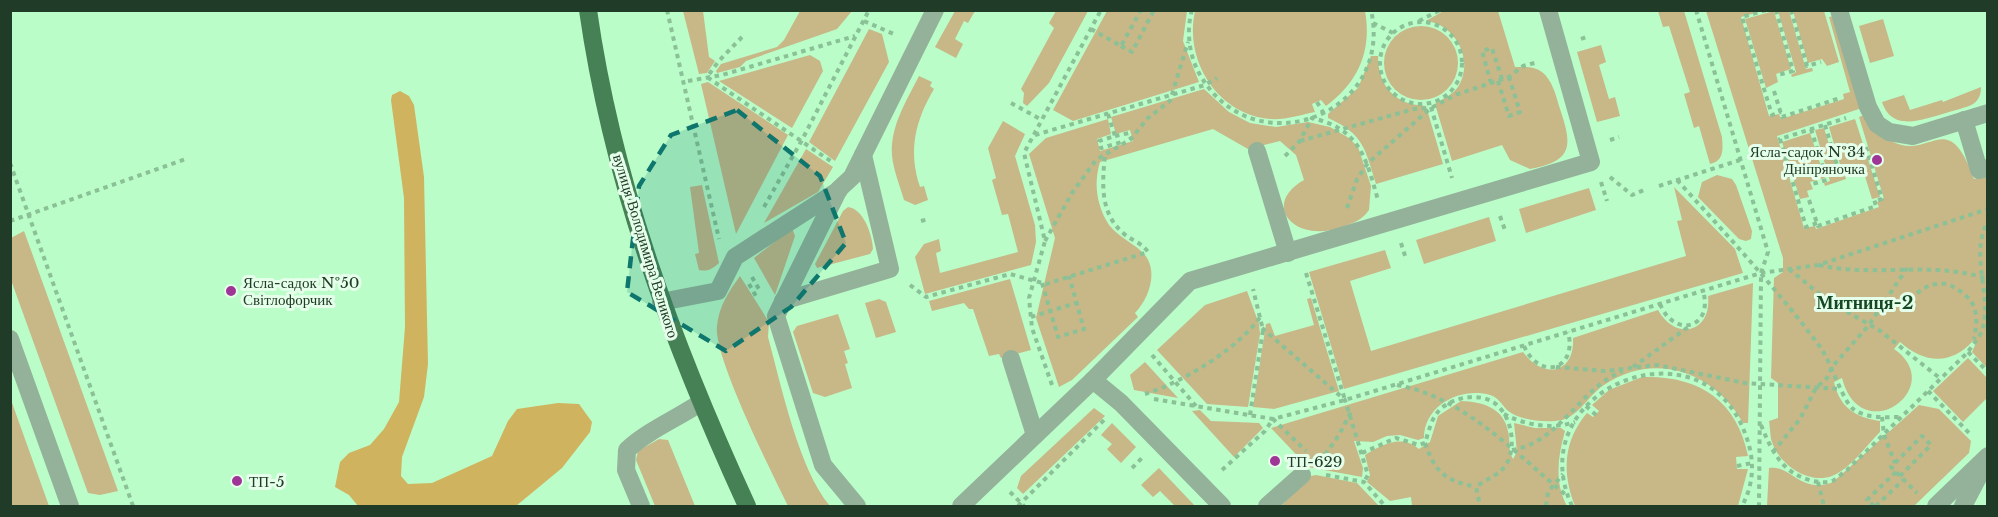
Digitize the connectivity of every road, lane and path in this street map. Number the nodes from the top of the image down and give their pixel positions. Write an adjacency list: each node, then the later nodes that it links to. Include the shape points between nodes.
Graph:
1 (588, 10): 107 (main road, вулиця Володимира Великого, via 628,198)
2 (869, 10): 16 (path)
3 (934, 10): 24 (street)
4 (1101, 10): 19 (path)
5 (1141, 10): 25 (path)
6 (1154, 10): 25 (path, via 1132,52)
7 (1192, 10): 23 (path)
8 (1371, 10): 18 (path)
9 (1440, 10): 17 (path)
10 (1548, 10): 26 (street)
11 (1696, 10): 62 (path)
12 (1766, 10): 42 (path, via 1742,17 1772,115)
13 (1776, 10): 28 (path, via 1793,70)
14 (1791, 10): 27 (path, via 1807,66)
15 (1839, 10): 43 (street)
16 (864, 21): 21 (path); 24 (path)
17 (1417, 22): 20 (path); 41 (path, via 1430,23 1453,38 1460,50 1459,77 1452,89)
18 (1374, 23): 20 (path); 46 (path, via 1368,66 1342,102)
19 (1091, 29): 25 (path); 48 (path)
20 (1393, 33): 41 (path, via 1380,56 1384,82 1403,100)
21 (856, 36): 29 (path); 56 (path)
22 (742, 37): 29 (path)
23 (1189, 38): 35 (path); 38 (path)
24 (917, 45): 59 (street)
25 (1121, 46)
26 (1560, 55): 30 (path, via 1523,66); 63 (street)
27 (1821, 62)
28 (1778, 75)
29 (707, 77): 33 (path); 56 (path)
30 (1509, 77): 32 (path); 32 (path, via 1520,112 1509,116)
31 (1217, 78): 35 (path)
32 (1500, 80): 34 (path); 34 (path, via 1492,48 1482,51)
33 (688, 81)
34 (1491, 83): 41 (path)
35 (1205, 85): 38 (path); 47 (path, via 1238,114 1259,122 1281,124)
36 (1774, 91): 42 (path)
37 (1841, 94): 42 (path, via 1842,97 1782,117)
38 (1172, 95): 45 (path); 55 (path)
39 (1317, 102): 46 (path)
40 (1011, 103): 48 (path)
41 (1430, 106): 52 (path); 65 (path); 76 (path)
42 (1781, 112)
43 (1863, 113): 49 (street, via 1889,132 1913,136); 50 (path); 86 (path, via 1881,199 1874,200 1876,206 1818,226)
44 (1988, 113): 49 (street)
45 (1108, 114): 53 (path); 54 (path)
46 (1324, 114): 47 (path)
47 (1312, 118): 52 (path); 57 (path)
48 (1042, 120): 53 (path)
49 (1964, 120): 66 (street, via 1979,170)
50 (1825, 125): 51 (path); 67 (path, via 1840,175)
51 (1811, 129): 71 (path, via 1827,180); 86 (path, via 1780,139 1806,227)
52 (1342, 130): 57 (path); 65 (path, via 1359,144)
53 (1034, 135): 90 (path, via 1024,153)
54 (1114, 136): 55 (path, via 1129,133); 55 (path, via 1099,141 1101,148)
55 (1131, 139): 60 (path)
56 (802, 140): 70 (path); 78 (path)
57 (1299, 142): 73 (path, via 1278,162)
58 (1257, 151): 73 (street)
59 (863, 155): 70 (street); 97 (street)
60 (1105, 155): 90 (path, via 1096,160 1072,193); 100 (path, via 1101,188 1111,222 1126,236 1141,242 1148,252)
61 (186, 159): 81 (path)
62 (1740, 160): 68 (path); 99 (path, via 1768,252)
63 (1591, 162): 74 (path, via 1632,195); 76 (street)
64 (10, 163): 81 (path)
65 (1368, 163): 87 (path); 89 (path, via 1349,198)
66 (1988, 168)
67 (1853, 170)
68 (1677, 180): 72 (path); 99 (path)
69 (1601, 182): 77 (path)
70 (845, 183): 106 (street); 107 (street, via 735,257 718,291)
71 (1812, 184)
72 (1659, 186)
73 (1269, 190): 92 (street)
74 (1644, 190)
75 (1809, 200): 86 (path)
76 (1459, 201): 87 (street)
77 (1607, 201)
78 (763, 208)
79 (1988, 209): 95 (path)
80 (1499, 212): 88 (path)
81 (29, 215): 83 (path); 175 (path)
82 (929, 219): 84 (path)
83 (10, 221)
84 (921, 221)
85 (1988, 221): 101 (path, via 1979,249)
86 (1817, 223)
87 (1385, 224): 89 (street)
88 (1505, 230)
89 (1339, 237): 92 (street)
90 (1044, 242): 103 (path)
91 (1401, 242): 93 (path)
92 (1293, 251): 94 (street); 136 (path)
93 (1406, 259)
94 (1246, 265): 112 (path); 118 (street, via 1190,281)
95 (1818, 265): 96 (path, via 1838,269); 98 (path)
96 (1906, 268): 101 (path, via 1938,268); 115 (path)
97 (890, 269): 103 (path, via 926,297 1010,274); 106 (street)
98 (1789, 269): 99 (path); 115 (path, via 1828,301)
99 (1761, 273): 105 (path); 125 (path); 131 (path)
100 (1069, 276): 104 (path); 108 (path)
101 (1982, 277): 102 (path); 120 (path, via 1985,315)
102 (1988, 279)
103 (1033, 281): 104 (path); 113 (path, via 1029,298)
104 (1042, 282): 111 (path)
105 (1703, 291): 109 (path); 114 (path, via 1705,309 1700,320)
106 (783, 302): 178 (street, via 776,316 823,465)
107 (661, 303): 138 (main road, вулиця Володимира Великого)
108 (1076, 303): 111 (path); 111 (path, via 1084,329 1067,335 1058,337)
109 (1660, 304): 114 (path, via 1673,324); 117 (path)
110 (1906, 308): 120 (path, via 1913,295 1926,286 1948,284 1971,299 1976,307)
111 (1050, 311): 113 (path)
112 (1261, 316): 116 (path); 130 (path, via 1235,342)
113 (1031, 317): 137 (path, via 1052,385)
114 (1691, 325): 126 (path)
115 (1869, 325): 125 (path); 128 (path)
116 (1262, 328): 136 (path); 145 (path)
117 (1568, 332): 121 (path); 124 (path, via 1570,351)
118 (1136, 337): 129 (street); 130 (path)
119 (10, 339): 174 (street)
120 (1974, 343): 122 (path)
121 (1524, 346): 124 (path, via 1537,365); 132 (path)
122 (1968, 352): 127 (path); 128 (path)
123 (1011, 359): 153 (street)
124 (1556, 367): 126 (path, via 1605,371)
125 (1832, 367): 133 (path); 134 (path)
126 (1631, 368): 131 (path, via 1657,365 1719,379); 152 (path, via 1606,377)
127 (1988, 372)
128 (1941, 379): 135 (path)
129 (1093, 380): 137 (street); 139 (street)
130 (1176, 383): 141 (path); 141 (path, via 1137,396)
131 (1760, 383): 133 (path); 151 (path)
132 (1396, 385): 136 (path); 140 (path, via 1418,389)
133 (1816, 388): 134 (path); 157 (path, via 1800,419)
134 (1841, 389): 147 (path, via 1852,408 1868,416)
135 (1928, 391): 148 (path); 159 (path)
136 (1345, 400): 143 (path); 149 (path)
137 (1070, 401): 153 (street)
138 (700, 404): 176 (street, via 642,437 627,450 626,470); 177 (main road, вулиця Володимира Великого)
139 (1121, 404): 172 (street); 180 (path)
140 (1449, 404): 144 (path, via 1462,398 1482,398 1493,402); 155 (path, via 1437,413); 156 (path)
141 (1197, 406): 145 (path)
142 (1586, 406): 146 (path); 150 (path); 160 (path, via 1604,389 1622,380 1642,374 1682,376 1706,386 1732,409 1743,426)
143 (1350, 412): 158 (path); 163 (path, via 1339,435)
144 (1503, 414): 152 (path, via 1530,424); 156 (path)
145 (1250, 415): 149 (path)
146 (1596, 415)
147 (1882, 417): 148 (path); 154 (path)
148 (1902, 417): 154 (path)
149 (1273, 419): 163 (path); 172 (path)
150 (1575, 422): 152 (path); 165 (path, via 1563,456)
151 (1760, 422): 157 (path); 188 (path)
152 (1560, 424): 156 (path, via 1527,448)
153 (1035, 435): 179 (street)
154 (1884, 435): 161 (path); 169 (path, via 1847,470 1831,481)
155 (1425, 443): 158 (path, via 1396,438); 171 (path, via 1443,476)
156 (1512, 450): 170 (path); 171 (path, via 1500,472)
157 (1773, 452): 169 (path, via 1792,473)
158 (1362, 453): 168 (path, via 1368,475)
159 (1985, 453): 191 (street); 192 (street)
160 (1752, 464): 162 (path); 187 (path, via 1748,496)
161 (1894, 464): 164 (path, via 1891,467); 164 (path, via 1922,436 1931,445 1900,476)
162 (1737, 466)
163 (1310, 470): 166 (path); 166 (path); 182 (street)
164 (1896, 472): 190 (path, via 1868,500)
165 (1563, 473): 170 (path); 173 (path)
166 (1325, 474): 168 (path)
167 (1904, 480): 190 (path)
168 (1364, 482): 183 (path)
169 (1818, 482): 189 (path)
170 (1553, 484): 173 (path); 185 (path)
171 (1476, 487): 184 (path)
172 (1203, 488): 181 (street)
173 (1567, 496): 186 (path)
174 (70, 507)
175 (133, 507)
176 (641, 507)
177 (747, 507)
178 (857, 507)
179 (961, 507)
180 (1017, 507)
181 (1222, 507)
182 (1267, 507)
183 (1385, 507)
184 (1480, 507)
185 (1546, 507)
186 (1572, 507)
187 (1742, 507)
188 (1759, 507)
189 (1824, 507)
190 (1875, 507)
191 (1936, 507)
192 (1963, 507)

